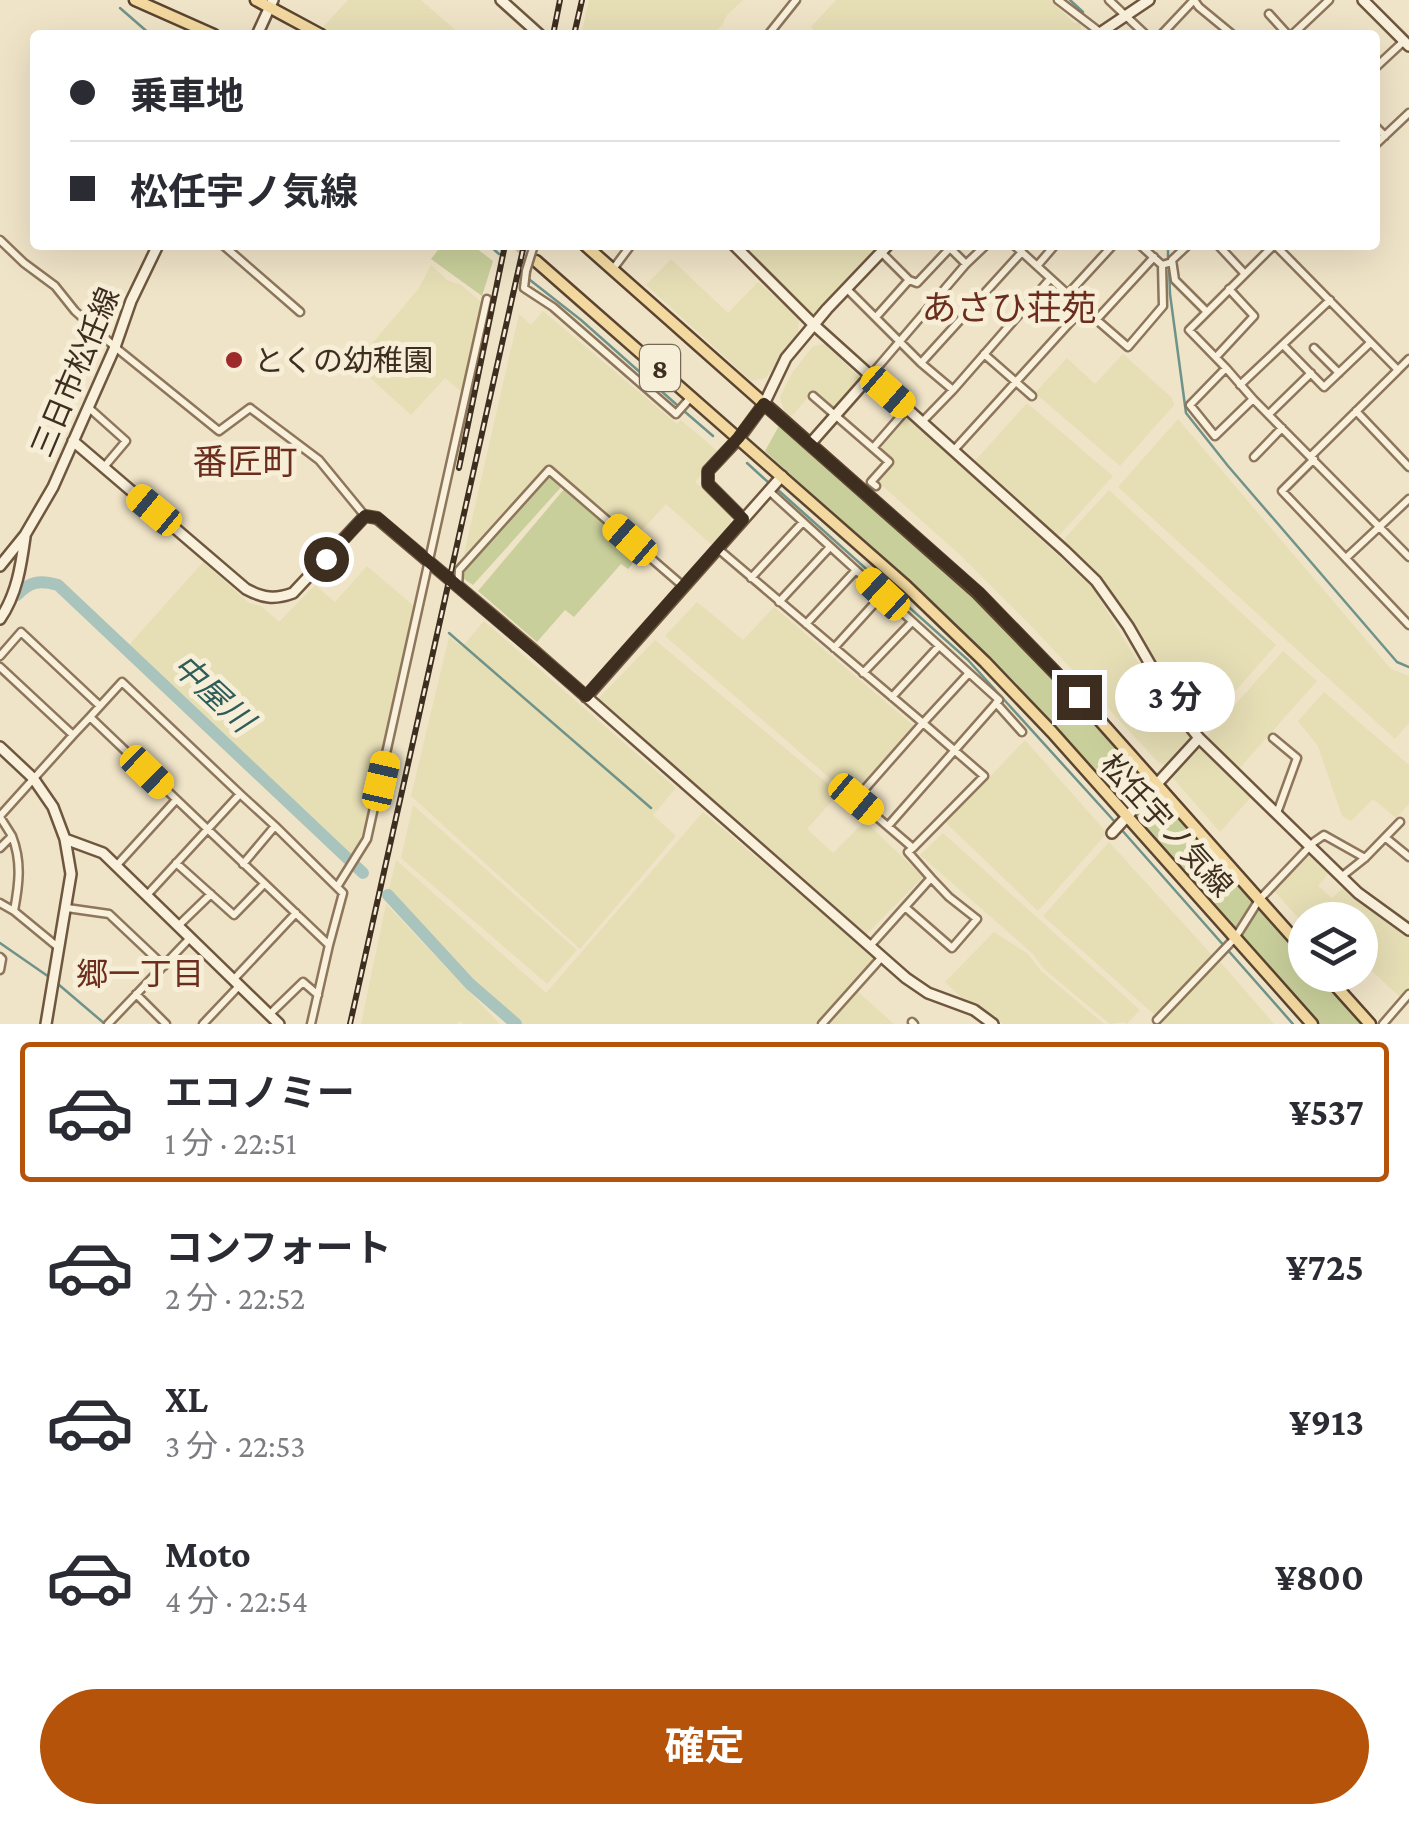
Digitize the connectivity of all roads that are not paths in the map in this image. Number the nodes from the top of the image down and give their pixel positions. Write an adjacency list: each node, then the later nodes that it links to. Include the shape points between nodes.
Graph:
1 (135, 0): 14 (main road)
2 (256, 0): 11 (main road)
3 (500, 0): 17 (street)
4 (796, 0): 18 (street)
5 (1058, 0): 19 (street)
6 (1109, 0): 13 (street)
7 (1149, 0): 13 (street)
8 (1194, 0): 22 (street); 23 (street)
9 (1328, 0): 25 (street)
10 (1363, 0): 26 (street)
11 (272, 3): 15 (street); 16 (main road)
12 (1269, 14): 24 (street)
13 (1125, 15): 20 (street); 21 (street)
14 (203, 30)
15 (259, 30)
16 (314, 30)
17 (532, 30)
18 (772, 30)
19 (1095, 30)
20 (1105, 30)
21 (1141, 30)
22 (1166, 30)
23 (1227, 30)
24 (1286, 30)
25 (1296, 30)
26 (1406, 44): 27 (street)
27 (1380, 64)
28 (1409, 113): 30 (street)
29 (1380, 131): 30 (street)
30 (1385, 136): 31 (street)
31 (1380, 140)
32 (0, 240): 76 (street)
33 (156, 250): 76 (street, 三日市松任線)
34 (229, 250): 68 (street)
35 (532, 250): 90 (street, bridge, via 524,288 676,414)
36 (591, 250): 58 (main road, 松任宇ノ気線 / 8)
37 (628, 250): 58 (street)
38 (739, 250): 72 (street)
39 (883, 250): 62 (street)
40 (885, 250): 61 (street)
41 (945, 250): 61 (street, via 917,283)
42 (951, 250): 55 (street)
43 (981, 250): 55 (street)
44 (1020, 250): 52 (street)
45 (1050, 250): 57 (street)
46 (1108, 250): 64 (street)
47 (1145, 250): 53 (street)
48 (1182, 250): 56 (street)
49 (1223, 250): 59 (street)
50 (1269, 250): 59 (street)
51 (1279, 250): 66 (street)
52 (1022, 252): 57 (street); 81 (street)
53 (1154, 258): 56 (street); 71 (street)
54 (536, 261): 90 (main road, 松任宇ノ気線 / 8)
55 (966, 264): 73 (street)
56 (1167, 264): 69 (street); 71 (street, via 1163,306 1128,346)
57 (1036, 266): 60 (street)
58 (613, 269): 94 (main road, 松任宇ノ気線 / 8)
59 (1245, 274): 63 (street)
60 (1050, 279): 64 (street); 78 (street)
61 (909, 280): 70 (street)
62 (846, 288): 70 (street); 72 (street)
63 (1229, 289): 69 (street); 79 (street, via 1254,316)
64 (1068, 294): 67 (street)
65 (487, 299): 124 (street)
66 (1330, 300): 74 (street); 75 (street)
67 (1083, 308): 71 (street); 87 (street)
68 (300, 312)
69 (1206, 312): 79 (street, via 1190,330)
70 (876, 317): 73 (street)
71 (1097, 320)
72 (814, 324): 86 (street); 94 (street, via 786,358)
73 (900, 340): 81 (street); 86 (street)
74 (1370, 342): 83 (street); 84 (street)
75 (1283, 345): 85 (street); 88 (street)
76 (114, 347): 95 (street, 三日市松任線); 115 (street, via 219,431 250,408 319,460)
77 (1314, 348): 84 (street)
78 (984, 354): 87 (street); 89 (street)
79 (1216, 357): 82 (street)
80 (1409, 359): 83 (street)
81 (922, 364): 89 (street)
82 (1226, 368): 88 (street); 93 (street, via 1190,405 1215,436)
83 (1398, 370): 97 (street)
84 (1339, 373): 85 (street, via 1324,388)
85 (1310, 374): 98 (street)
86 (870, 376): 96 (street); 99 (street)
87 (1016, 382): 92 (street); 106 (street)
88 (1240, 385): 93 (street)
89 (952, 390): 100 (street)
90 (692, 396): 102 (main road, 松任宇ノ気線 / 8)
91 (813, 396): 99 (street)
92 (1032, 396)
93 (1253, 399): 98 (street)
94 (764, 404): 102 (street); 104 (main road, 松任宇ノ気線 / 8)
95 (88, 408): 103 (street, 三日市松任線); 109 (street, via 126,442)
96 (908, 409): 100 (street); 105 (street)
97 (1356, 411): 108 (street); 110 (street)
98 (1269, 414): 101 (street)
99 (834, 416): 104 (street); 105 (street)
100 (922, 422): 106 (street)
101 (1282, 428): 107 (street); 108 (street)
102 (738, 438): 111 (main road, 松任宇ノ気線 / 8); 116 (street, via 708,471 708,484)
103 (73, 442): 109 (street); 119 (street, 三日市松任線)
104 (810, 444): 155 (main road, 松任宇ノ気線 / 8, via 1014,629)
105 (872, 448): 112 (street, via 889,462 872,482)
106 (954, 450): 150 (street, via 1096,581)
107 (1254, 456)
108 (1312, 458): 118 (street); 123 (street, via 1282,491)
109 (104, 467): 115 (street, via 260,597 292,593)
110 (1409, 467)
111 (782, 476): 113 (street); 161 (main road, 松任宇ノ気線 / 8, via 985,662)
112 (876, 486)
113 (768, 490): 116 (street); 117 (street)
114 (1409, 499): 118 (street)
115 (365, 516): 124 (street, via 378,518)
116 (743, 519): 121 (street)
117 (803, 522): 120 (street); 127 (street)
118 (1378, 527): 122 (street); 123 (street)
119 (25, 535): 125 (street, 三日市松任線); 132 (street, via 20,574)
120 (830, 547): 126 (street); 131 (street)
121 (718, 548): 127 (street); 128 (street)
122 (1408, 555)
123 (1346, 558): 135 (street)
124 (429, 562): 129 (street); 179 (street, via 367,839)
125 (0, 566)
126 (856, 570): 130 (street); 134 (street)
127 (752, 578): 131 (street)
128 (683, 586): 129 (street, via 549,470 459,570); 142 (street)
129 (458, 587): 142 (street)
130 (883, 594): 133 (street); 137 (street)
131 (779, 602): 134 (street)
132 (0, 619)
133 (912, 622): 136 (street); 141 (street)
134 (806, 624): 137 (street)
135 (1409, 625)
136 (939, 646): 140 (street); 143 (street)
137 (834, 648): 141 (street)
138 (0, 656): 145 (street, via 21,632)
139 (0, 667): 149 (street)
140 (969, 673): 144 (street); 147 (street)
141 (863, 674): 143 (street)
142 (586, 696): 194 (street)
143 (892, 698): 147 (street)
144 (996, 703): 148 (street); 153 (street)
145 (100, 706): 146 (street); 156 (street, via 122,682)
146 (90, 717): 149 (street); 157 (street)
147 (923, 723): 153 (street); 163 (street, via 856,799)
148 (1022, 732)
149 (73, 734): 154 (street)
150 (1200, 738): 155 (street); 158 (street)
151 (1273, 738): 158 (street, via 1297,758)
152 (0, 748): 154 (street)
153 (954, 750): 163 (street); 170 (street, via 984,776)
154 (33, 778): 159 (street); 167 (street)
155 (1156, 784): 161 (street); 182 (main road, 松任宇ノ気線 / 8)
156 (240, 794): 162 (street); 164 (street)
157 (176, 800): 164 (street); 175 (street)
158 (1276, 814): 168 (street)
159 (0, 816): 165 (street)
160 (1400, 822): 166 (street)
161 (1118, 825): 193 (main road, 松任宇ノ気線 / 8)
162 (275, 826): 174 (street); 179 (street)
163 (888, 826): 170 (street)
164 (206, 830): 173 (street); 174 (street)
165 (12, 836): 169 (street); 186 (street, via 20,855)
166 (1386, 838): 171 (street); 172 (street)
167 (65, 839): 175 (street, via 103,853); 184 (street)
168 (1309, 847): 171 (street, via 1324,834); 176 (street); 182 (street)
169 (0, 848)
170 (912, 848): 177 (street, via 908,852)
171 (1364, 858): 176 (street)
172 (1409, 858)
173 (176, 863): 180 (street); 181 (street)
174 (243, 864): 178 (street)
175 (116, 866): 180 (street)
176 (1341, 877): 189 (street)
177 (931, 878): 185 (street); 185 (street, via 977,919 952,948)
178 (264, 884): 181 (street, via 234,915); 187 (street)
179 (336, 887): 192 (street, via 342,893)
180 (148, 894): 188 (street)
181 (211, 894): 188 (street)
182 (1259, 900): 190 (main road, 松任宇ノ気線 / 8); 193 (street)
183 (0, 903): 186 (street)
184 (67, 908): 195 (street); 198 (street, via 109,914)
185 (905, 908): 194 (street)
186 (14, 911): 195 (street)
187 (296, 913): 192 (street); 200 (street)
188 (179, 925): 191 (street)
189 (1409, 930)
190 (1288, 933)
191 (191, 937): 198 (street); 200 (street)
192 (330, 944): 204 (street)
193 (1228, 944): 207 (street); 216 (main road, 松任宇ノ気線 / 8)
194 (870, 946): 197 (street)
195 (60, 948): 206 (street)
196 (0, 957): 199 (street)
197 (882, 957): 214 (street); 215 (street, via 928,993)
198 (164, 966): 202 (street)
199 (0, 970)
200 (237, 982): 205 (street); 211 (street)
201 (1341, 992): 217 (main road)
202 (136, 994): 208 (street); 210 (street)
203 (1409, 994): 218 (street)
204 (318, 995): 205 (street, via 303,982); 213 (street)
205 (270, 1014): 212 (street)
206 (47, 1020): 209 (street)
207 (1157, 1020)
208 (108, 1023)
209 (56, 1024)
210 (166, 1024)
211 (203, 1024)
212 (280, 1024)
213 (310, 1024)
214 (822, 1024)
215 (993, 1024)
216 (1312, 1024)
217 (1370, 1024)
218 (1384, 1024)

